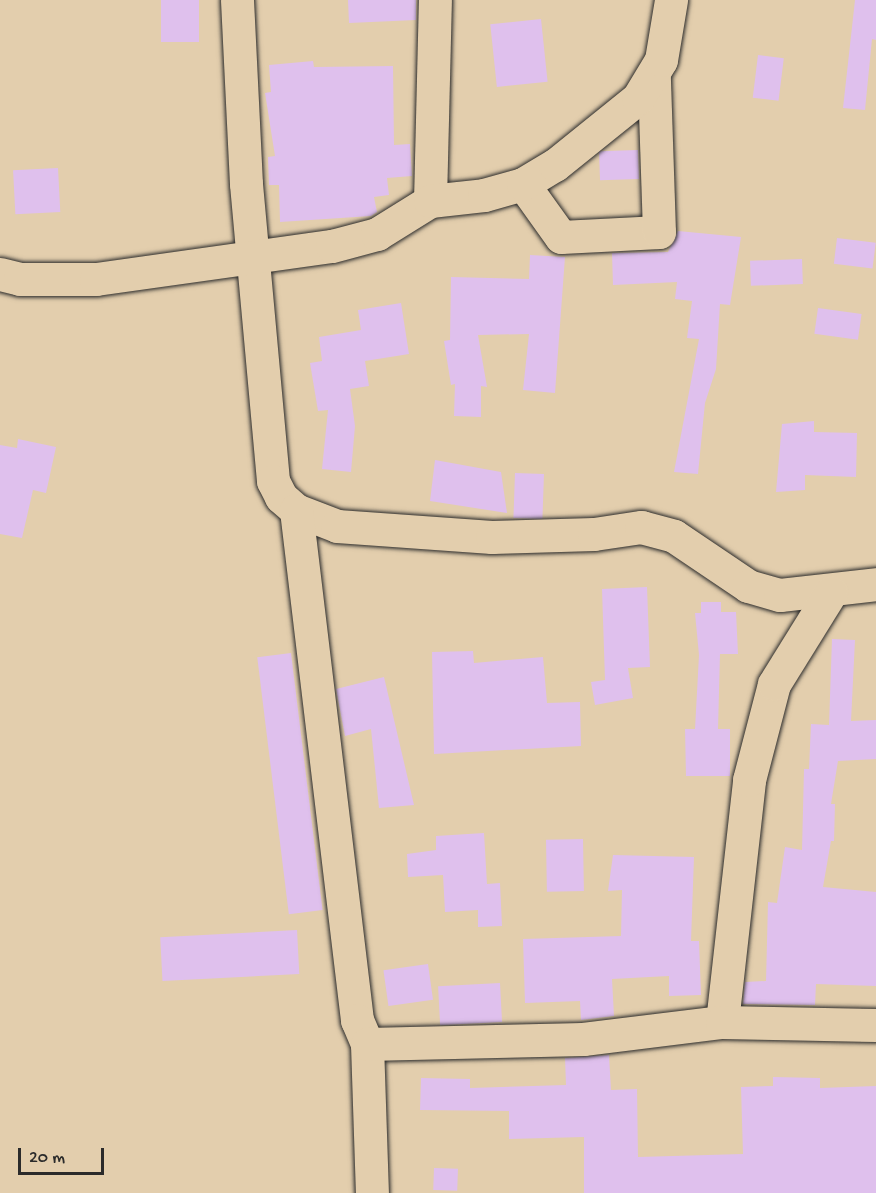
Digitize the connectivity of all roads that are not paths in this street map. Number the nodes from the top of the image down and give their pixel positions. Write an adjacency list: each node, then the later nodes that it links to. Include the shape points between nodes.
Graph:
1 (237, 0): 7 (street, via 246,184)
2 (435, 0): 6 (street)
3 (671, 0): 4 (street, via 661,60)
4 (654, 78): 5 (street, via 638,98 555,165); 5 (street, via 659,232 561,237)
5 (523, 184): 6 (street, via 484,195)
6 (430, 201): 7 (street, via 377,234 332,246)
7 (254, 256): 8 (street, via 96,279 20,279); 9 (street, via 273,481 281,497)
8 (0, 274)
9 (296, 510): 11 (street, via 337,526 492,537 594,534 640,527 674,536 748,586 780,595); 14 (street, via 357,1020)
10 (876, 584): 11 (street)
11 (831, 592): 12 (street, via 774,684 749,780)
12 (722, 1022): 13 (street); 14 (street, via 583,1039)
13 (876, 1025)
14 (367, 1044): 15 (street)
15 (372, 1193)

